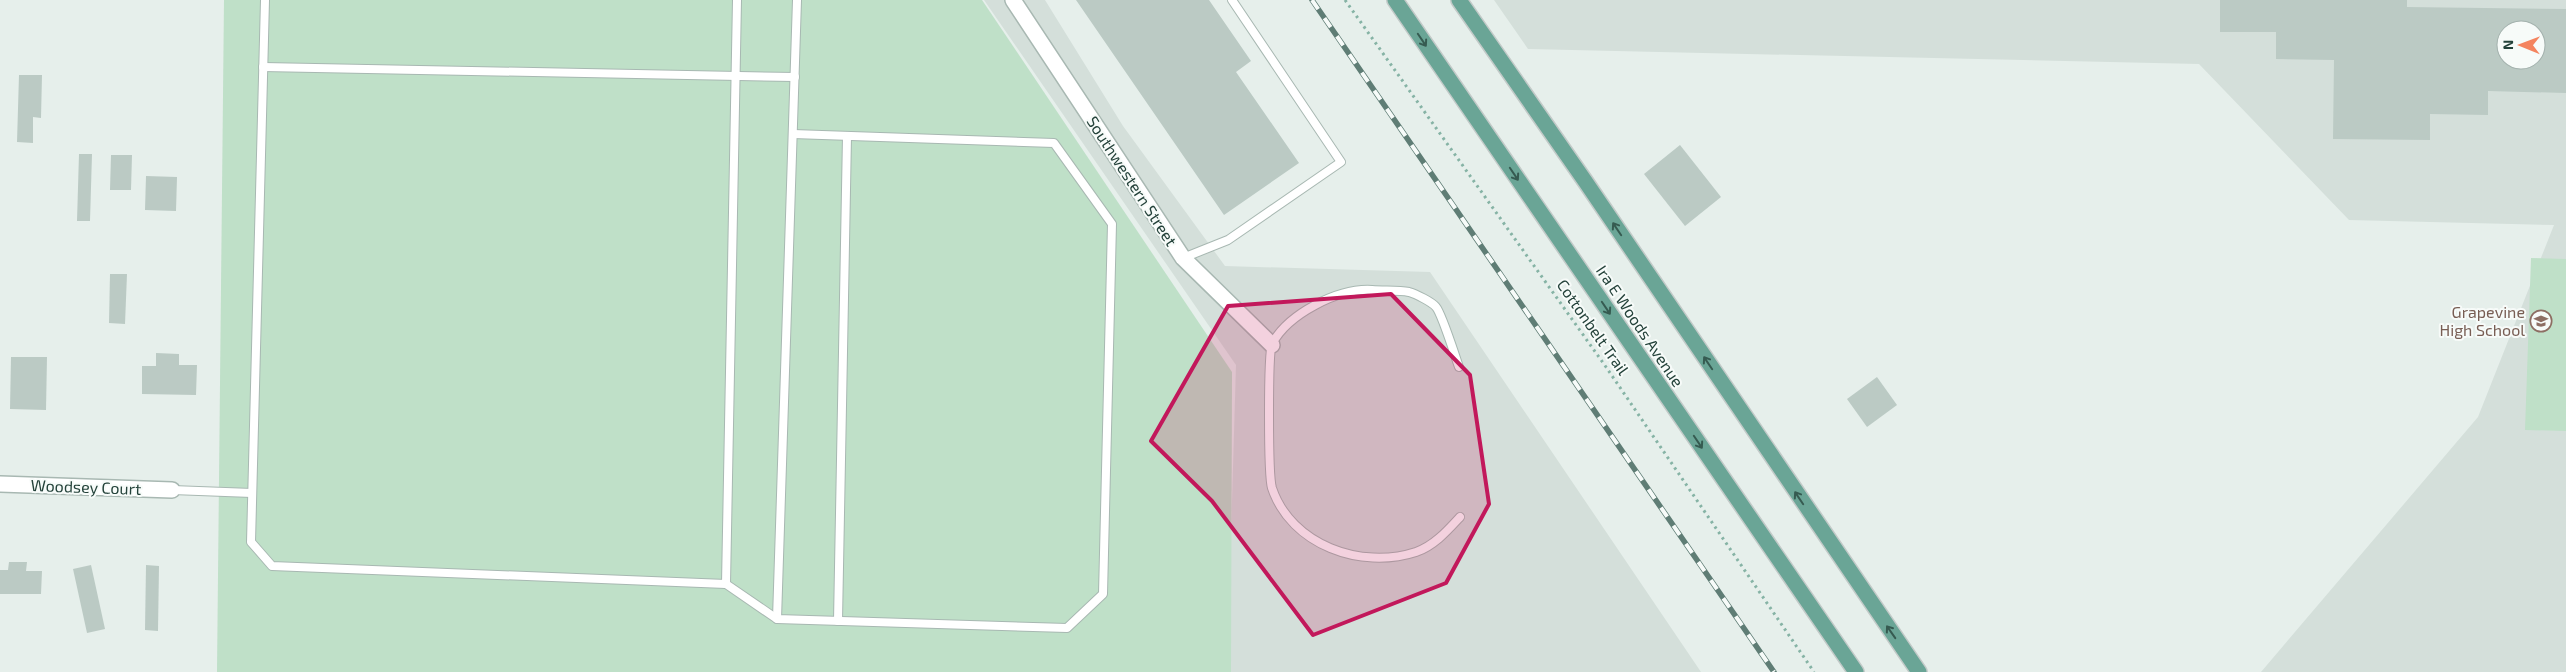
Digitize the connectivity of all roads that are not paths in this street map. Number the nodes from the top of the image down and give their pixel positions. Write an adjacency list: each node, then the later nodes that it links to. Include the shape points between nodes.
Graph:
1 (265, 0): 8 (lane)
2 (737, 0): 9 (lane)
3 (797, 0): 10 (lane)
4 (1013, 0): 13 (street, Southwestern Street)
5 (1232, 0): 13 (lane, via 1341,162 1228,240)
6 (1394, 0): 23 (main road, Ira E Woods Avenue, one-way to 23)
7 (1459, 0): 24 (main road, one-way to 7)
8 (263, 67): 9 (lane); 18 (lane)
9 (736, 76): 10 (lane); 20 (lane)
10 (795, 78): 11 (lane)
11 (793, 134): 12 (lane); 21 (lane)
12 (847, 136): 22 (lane); 22 (lane, via 1054,143 1112,224 1103,594 1067,628)
13 (1183, 258): 14 (street, Southwestern Street)
14 (1272, 345): 15 (lane, via 1294,317 1320,302 1364,290 1410,292 1436,307); 19 (lane, via 1269,443 1272,487 1289,520 1327,548 1353,556 1383,558 1417,552 1440,538)
15 (1459, 367)
16 (0, 484): 17 (street, Woodsey Court)
17 (172, 490): 18 (lane)
18 (252, 493): 20 (lane, via 251,542 272,566)
19 (1460, 517)
20 (726, 584): 21 (lane)
21 (777, 619): 22 (lane)
22 (838, 621)
23 (1856, 672)
24 (1919, 672)

